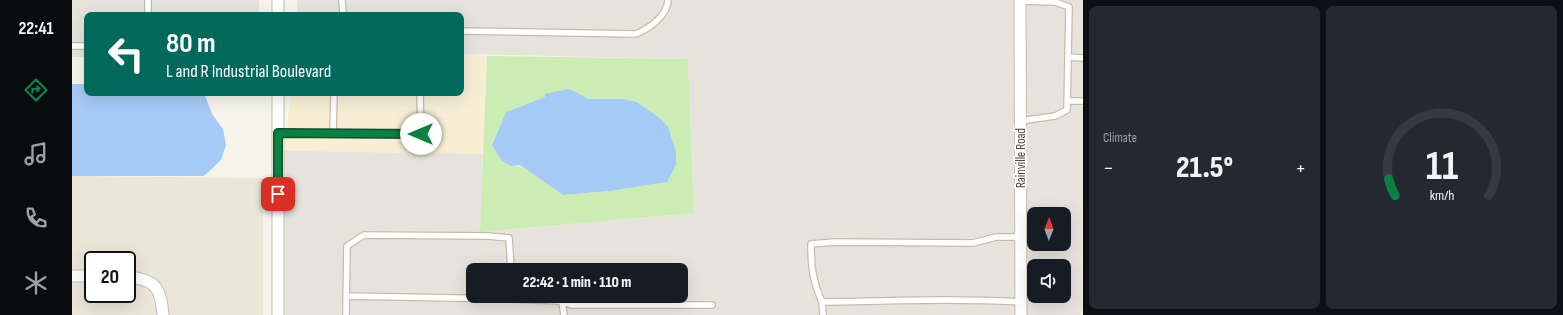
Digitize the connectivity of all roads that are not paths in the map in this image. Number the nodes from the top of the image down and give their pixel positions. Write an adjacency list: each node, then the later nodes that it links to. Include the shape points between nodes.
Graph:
1 (148, 0): 6 (lane)
2 (278, 0): 7 (street)
3 (342, 0): 8 (lane)
4 (668, 0): 9 (lane, via 662,16 636,34)
5 (1020, 0): 12 (lane, via 1055,2 1069,8); 19 (street, Rainville Road)
6 (148, 12)
7 (278, 12)
8 (343, 12)
9 (464, 31)
10 (72, 46): 11 (lane)
11 (84, 46)
12 (1068, 57): 13 (lane); 17 (lane)
13 (1083, 58)
14 (278, 96): 20 (street)
15 (334, 96): 21 (lane)
16 (420, 96): 21 (lane, via 421,134)
17 (1067, 101): 18 (lane); 19 (lane, via 1067,110 1055,116)
18 (1083, 101)
19 (1020, 121): 22 (street, Rainville Road)
20 (278, 133): 21 (lane); 35 (street)
21 (333, 133)
22 (1021, 237): 29 (lane, via 996,237 973,243 810,244 811,269); 30 (street, Rainville Road)
23 (511, 263): 27 (lane, via 509,238 364,235 347,246)
24 (72, 276): 25 (street)
25 (84, 276)
26 (136, 278): 34 (street, via 145,279 156,286 160,294)
27 (346, 296): 28 (lane); 36 (lane)
28 (466, 297)
29 (822, 302): 30 (lane); 38 (lane)
30 (1021, 302): 39 (street, Rainville Road)
31 (562, 303): 37 (lane)
32 (567, 303): 33 (lane)
33 (712, 305)
34 (162, 315)
35 (278, 315)
36 (346, 315)
37 (564, 315)
38 (823, 315)
39 (1021, 315)

